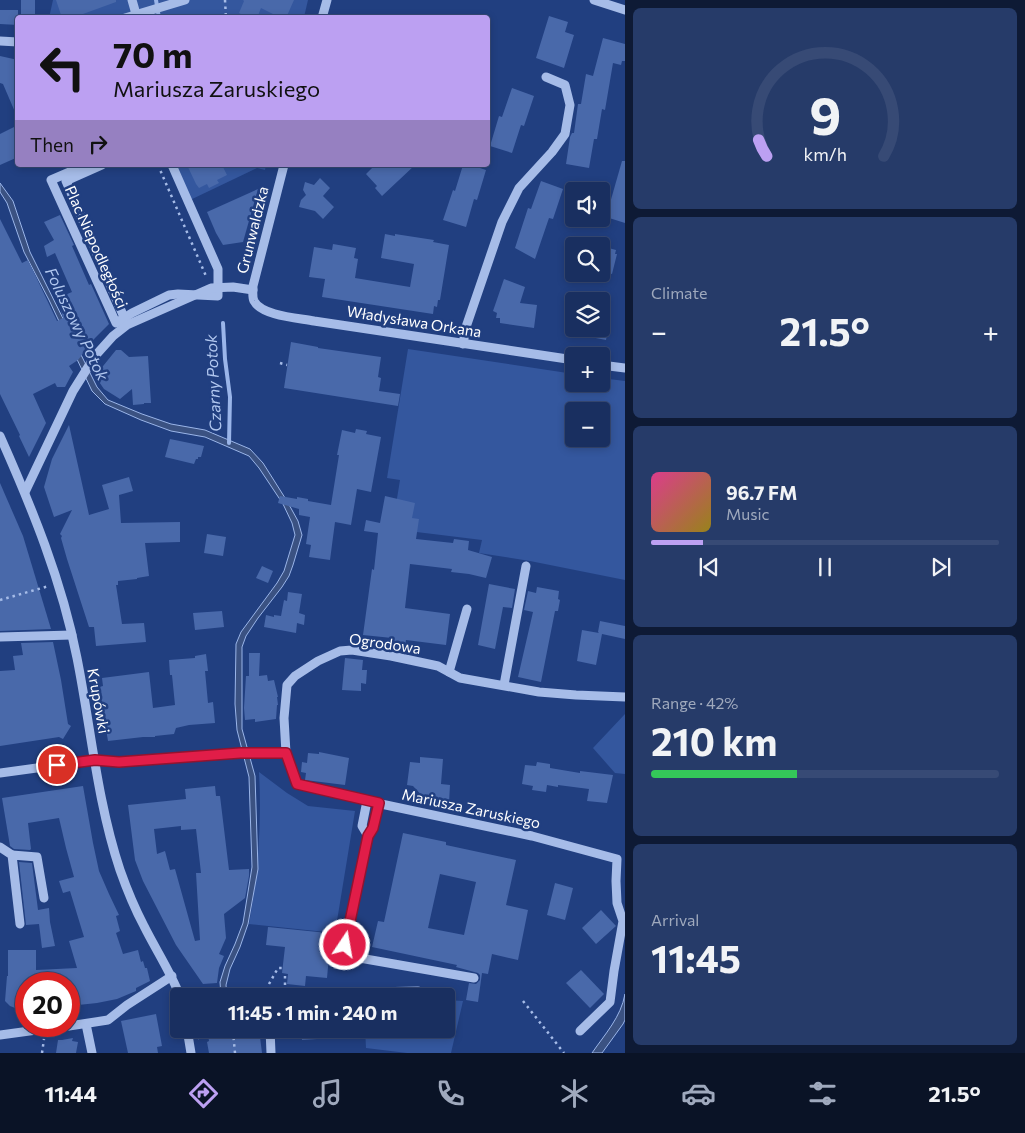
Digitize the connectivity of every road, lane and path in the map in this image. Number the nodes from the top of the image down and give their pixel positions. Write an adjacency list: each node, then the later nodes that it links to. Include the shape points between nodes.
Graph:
1 (132, 0): 7 (street)
2 (185, 0): 7 (street)
3 (225, 0): 8 (path)
4 (327, 0): 9 (street)
5 (594, 0): 6 (street)
6 (625, 10)
7 (136, 14)
8 (226, 15)
9 (323, 15)
10 (0, 41): 11 (street)
11 (15, 42)
12 (546, 77): 22 (street, via 565,85 570,105 564,134 519,188 502,222)
13 (81, 167): 21 (street, Plac Niepodległości, via 51,180 114,320 116,323)
14 (98, 167): 21 (street, via 66,181)
15 (159, 167): 18 (path)
16 (173, 167): 18 (street, via 218,269)
17 (283, 167): 19 (street, Grunwaldzka)
18 (215, 288): 19 (street); 21 (street)
19 (253, 290): 20 (street, Grunwaldzka)
20 (255, 302): 22 (street, Władysława Orkana, via 274,314)
21 (126, 321): 29 (street, via 104,344 80,378)
22 (463, 344): 23 (street, Władysława Orkana)
23 (565, 359)
24 (280, 363): 25 (path)
25 (288, 365)
26 (610, 366): 27 (street)
27 (625, 368)
28 (0, 436): 29 (street, Krupówki)
29 (25, 492): 34 (street, Krupówki, via 58,583)
30 (526, 566): 37 (street)
31 (39, 589): 32 (path)
32 (0, 600)
33 (467, 609): 36 (street)
34 (72, 635): 35 (street); 40 (street, Krupówki)
35 (0, 637)
36 (449, 672): 37 (street, via 460,678); 39 (street, Ogrodowa, via 438,666 352,650 340,651 318,661 287,685 284,718)
37 (504, 685): 38 (street, via 576,696)
38 (625, 697)
39 (286, 753): 40 (street, via 119,762); 42 (street, Mariusza Zaruskiego, via 297,784)
40 (95, 760): 41 (street); 51 (street, Krupówki, via 120,870 143,924)
41 (0, 773)
42 (367, 801): 43 (street, Mariusza Zaruskiego); 44 (street, via 362,826)
43 (379, 803): 44 (street); 59 (street, Mariusza Zaruskiego, via 617,858 617,903 623,921 610,1002)
44 (368, 836): 52 (street, via 345,945 354,957)
45 (0, 847): 46 (street)
46 (12, 856): 47 (street, via 37,857); 48 (street)
47 (44, 898)
48 (20, 924)
49 (283, 968): 55 (path, via 278,968)
50 (285, 974): 53 (path)
51 (172, 976): 54 (street, Krupówki); 57 (street, via 108,1020)
52 (474, 978)
53 (284, 984)
54 (177, 988)
55 (271, 988)
56 (523, 1001): 72 (path)
57 (86, 1024): 58 (street); 68 (street)
58 (80, 1025)
59 (580, 1031)
60 (15, 1033): 61 (street)
61 (0, 1035)
62 (44, 1038): 67 (path)
63 (199, 1038): 66 (path)
64 (234, 1038): 70 (path)
65 (270, 1038): 71 (street)
66 (189, 1040): 69 (street)
67 (42, 1053)
68 (92, 1053)
69 (191, 1053)
70 (235, 1053)
71 (271, 1053)
72 (564, 1053)

